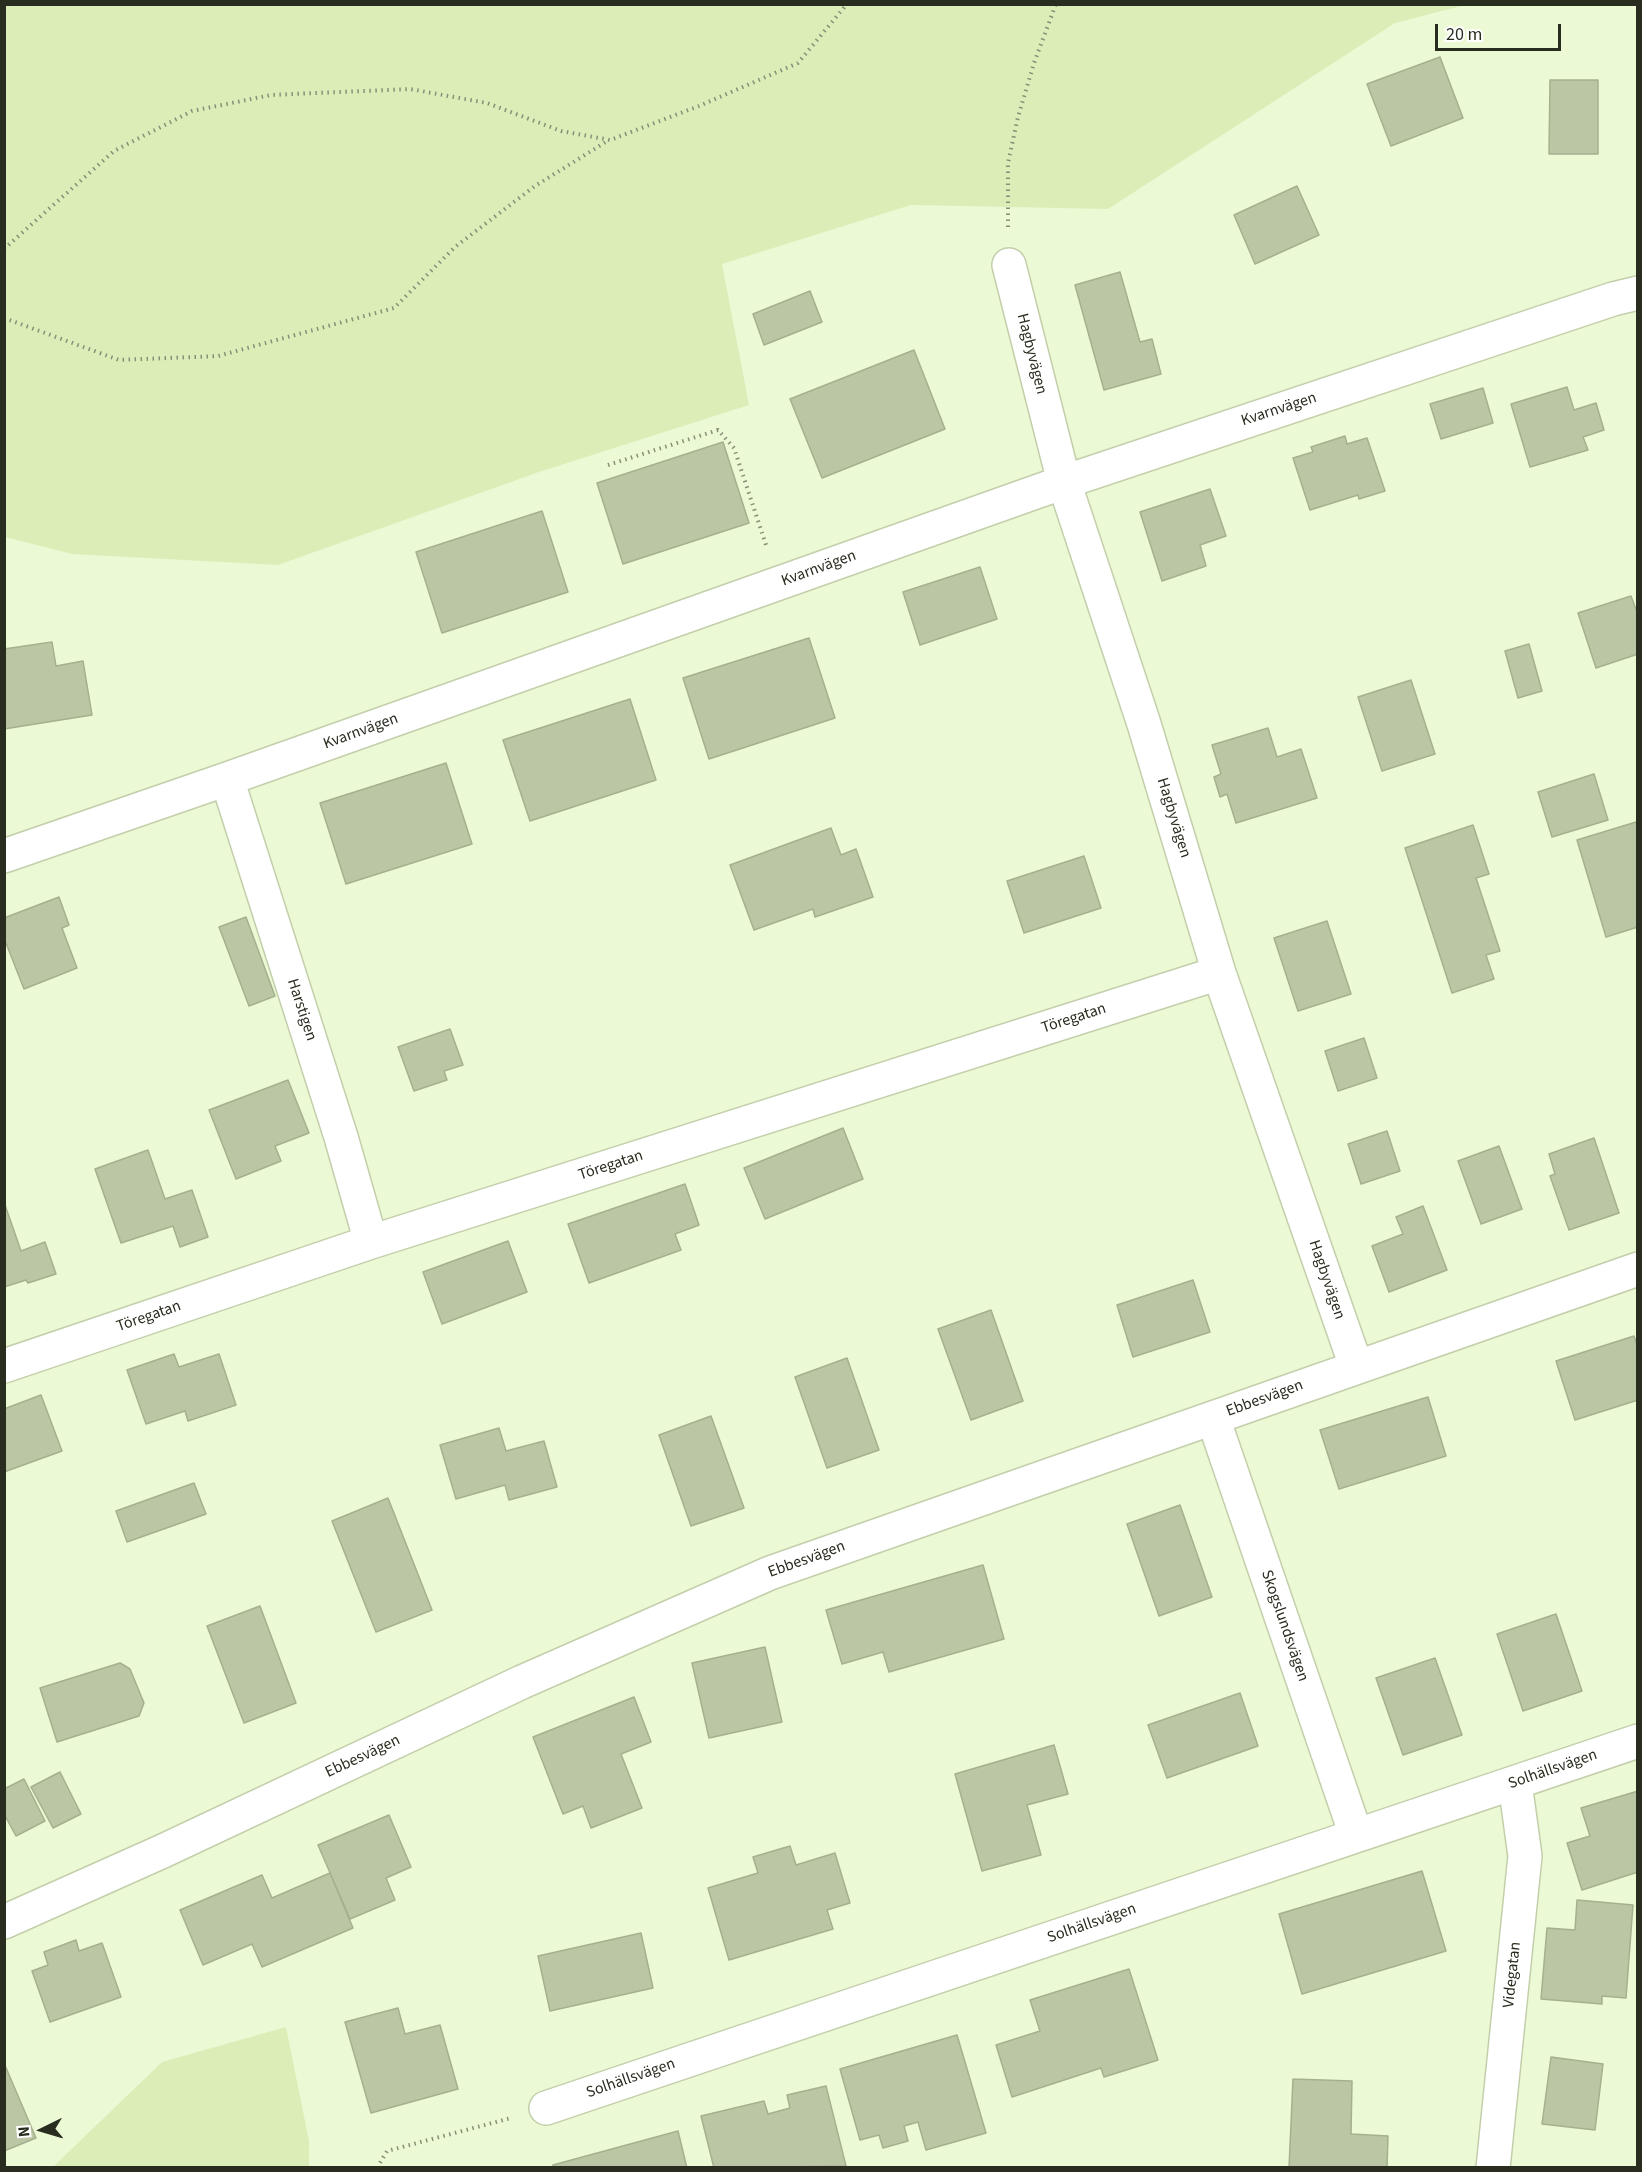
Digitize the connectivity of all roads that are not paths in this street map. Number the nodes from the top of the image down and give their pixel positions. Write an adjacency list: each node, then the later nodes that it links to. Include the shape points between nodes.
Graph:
1 (1009, 265): 3 (street, Hagbyvägen)
2 (1638, 293): 3 (street, Kvarnvägen)
3 (1064, 482): 4 (street, Kvarnvägen); 6 (street, Hagbyvägen)
4 (227, 779): 5 (street, Kvarnvägen); 7 (street, Harstigen)
5 (4, 856)
6 (1220, 973): 7 (street, Töregatan); 10 (street, Hagbyvägen)
7 (371, 1242): 9 (street, Töregatan)
8 (1638, 1269): 10 (street, Ebbesvägen)
9 (4, 1366)
10 (1356, 1366): 11 (street, Ebbesvägen)
11 (1213, 1418): 14 (street, Skogslundsvägen); 15 (street, Ebbesvägen, via 770,1573 522,1682)
12 (1638, 1741): 13 (street, Solhällsvägen)
13 (1515, 1783): 14 (street, Solhällsvägen); 17 (street, Videgatan, via 1525,1856)
14 (1356, 1835): 16 (street, Solhällsvägen)
15 (4, 1922)
16 (546, 2108)
17 (1493, 2168)

